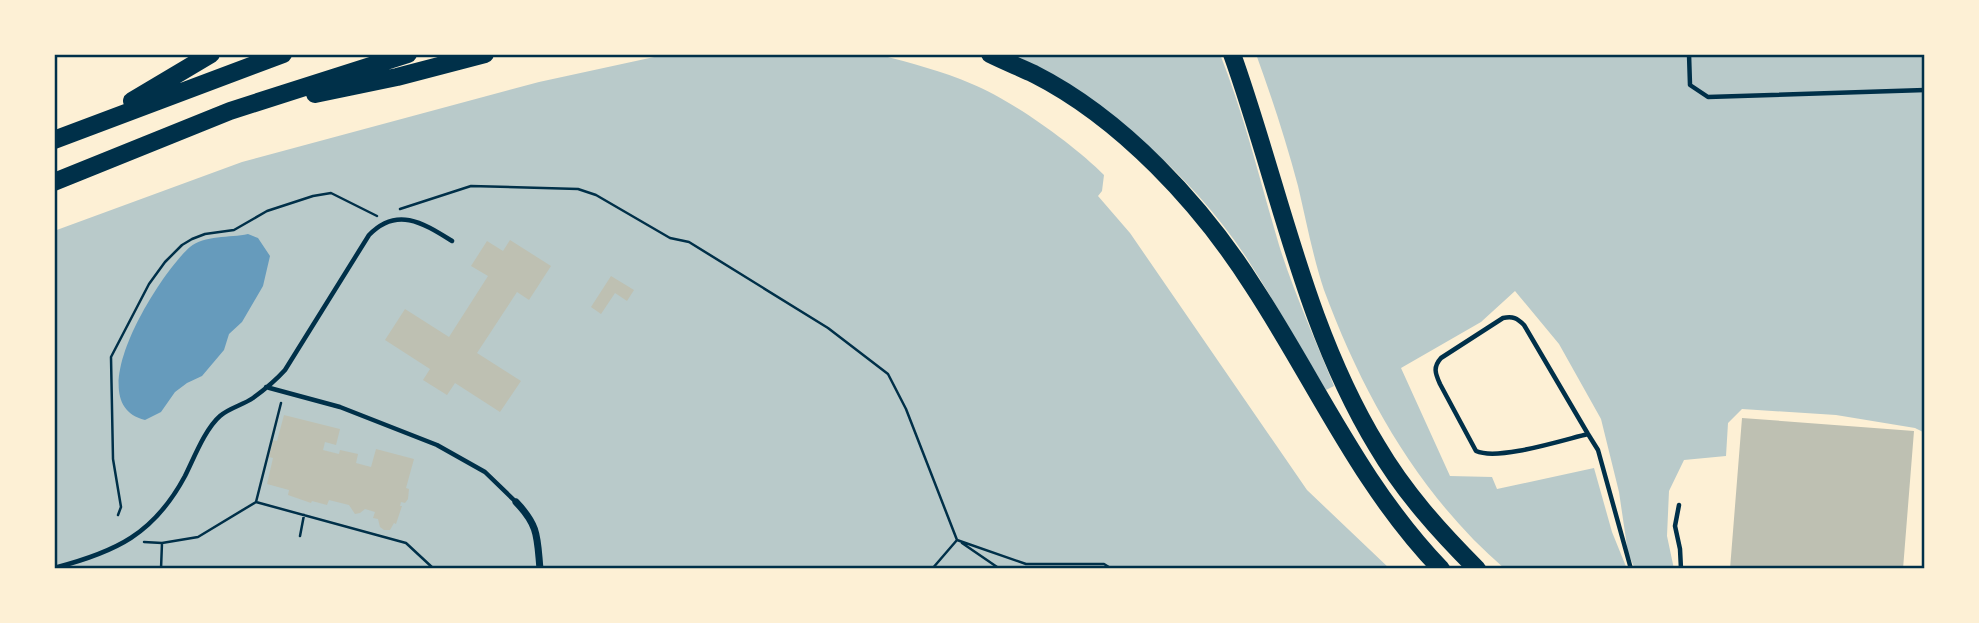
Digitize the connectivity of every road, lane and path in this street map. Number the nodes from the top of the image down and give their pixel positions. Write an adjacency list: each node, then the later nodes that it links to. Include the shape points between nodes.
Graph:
1 (211, 54): 10 (highway)
2 (283, 54): 10 (highway)
3 (408, 54): 9 (highway)
4 (485, 54): 9 (highway)
5 (990, 54): 33 (highway, via 1035,75 1115,128 1194,205 1253,286 1379,495)
6 (1232, 54): 34 (highway, via 1302,279 1335,365 1397,478 1423,513)
7 (1689, 54): 8 (lane, via 1690,85 1708,97)
8 (1925, 90)
9 (230, 111): 12 (highway)
10 (92, 124): 11 (highway)
11 (54, 139)
12 (54, 182)
13 (400, 209): 25 (path, via 471,186 578,189 670,238 689,242 828,328 888,374)
14 (388, 212): 22 (path, via 376,216 331,193 313,196 267,211 234,230 192,239 165,262 111,357)
15 (452, 241): 16 (lane, via 424,223 386,221 376,228 285,370)
16 (266, 387): 17 (lane); 26 (lane, via 220,416 164,509 139,533 98,556)
17 (284, 393): 19 (path); 20 (lane, via 340,407 437,445 485,472)
18 (1588, 434): 18 (lane, via 1501,454 1482,454 1476,451 1440,384 1436,364 1503,318 1518,319); 35 (lane, via 1598,450)
19 (256, 502): 23 (path); 27 (path, via 198,537 162,542)
20 (516, 502): 29 (street, via 538,536)
21 (1679, 505): 36 (lane, via 1675,526)
22 (118, 515)
23 (304, 515): 24 (path); 28 (path, via 406,543)
24 (300, 536)
25 (957, 540): 30 (path); 31 (path); 32 (path, via 1026,564 1104,564)
26 (54, 568)
27 (161, 569)
28 (434, 569)
29 (540, 569)
30 (932, 569)
31 (1000, 569)
32 (1112, 569)
33 (1441, 569)
34 (1477, 569)
35 (1631, 569)
36 (1681, 569)

